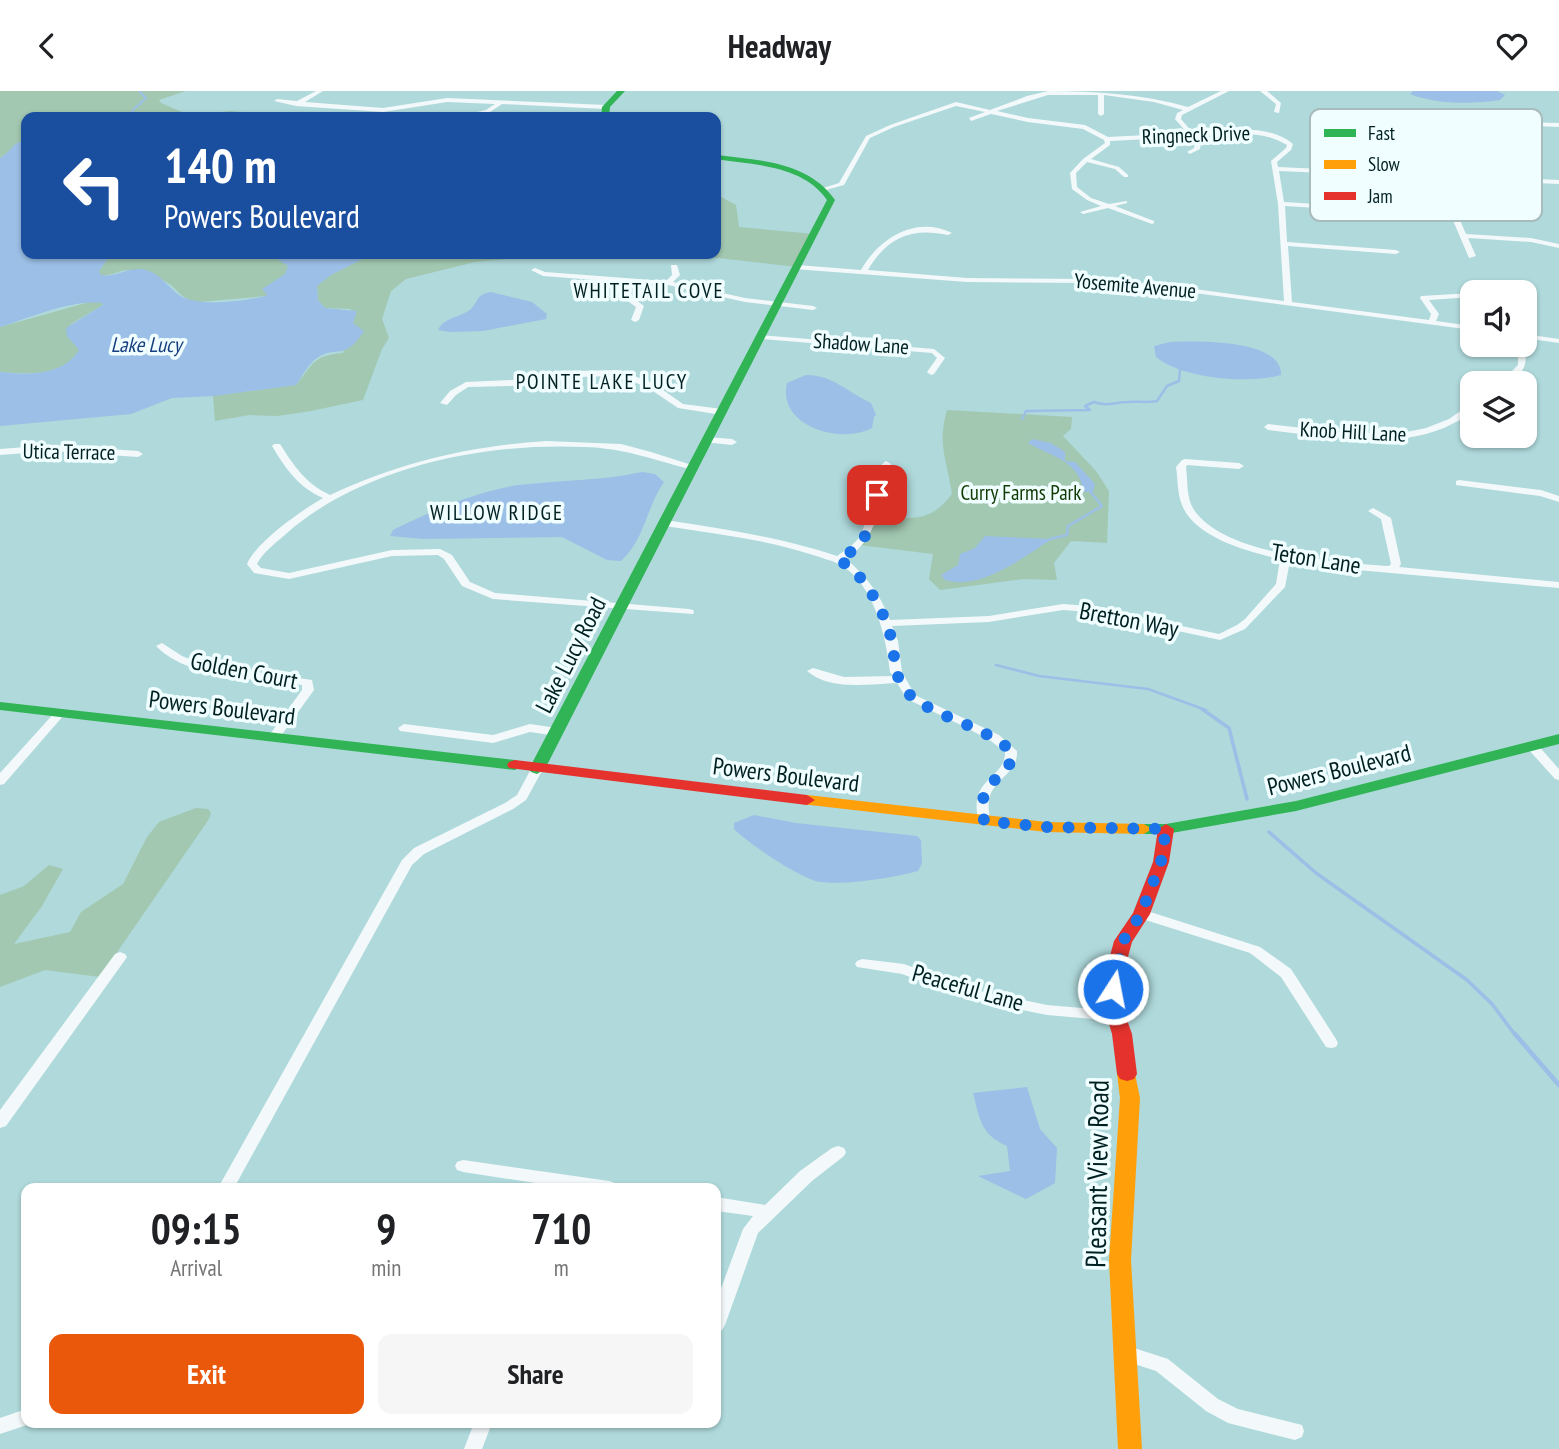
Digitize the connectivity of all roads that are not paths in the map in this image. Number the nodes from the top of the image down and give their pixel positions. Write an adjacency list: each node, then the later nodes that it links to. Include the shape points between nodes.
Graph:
1 (320, 91): 10 (street)
2 (621, 91): 13 (street)
3 (1226, 91): 11 (street)
4 (1263, 91): 15 (street, via 1279,104)
5 (437, 92): 7 (street)
6 (1101, 93): 11 (street, via 1145,97); 14 (street, via 1046,93); 16 (street)
7 (436, 100): 9 (street); 10 (street, via 389,110)
8 (277, 101): 10 (street)
9 (500, 103): 12 (street); 13 (street)
10 (296, 104)
11 (1187, 109): 18 (street, via 1177,117)
12 (483, 112)
13 (606, 112)
14 (994, 112): 17 (street); 19 (street, via 1085,127); 26 (street, via 956,104 892,126 868,137 842,184)
15 (1277, 112)
16 (1101, 114)
17 (971, 119)
18 (1191, 134): 19 (street, Ringneck Drive); 20 (street, via 1199,146); 23 (street, Ringneck Drive, via 1253,132 1282,138 1290,147 1275,158)
19 (1107, 139): 22 (street, via 1108,144)
20 (1190, 152)
21 (721, 158): 26 (street, via 798,173)
22 (1084, 160): 25 (street, via 1117,168); 29 (street, via 1073,173 1074,188)
23 (1275, 169): 24 (street); 28 (street)
24 (1310, 171)
25 (1126, 176)
26 (826, 188): 41 (street, Lake Lucy Road, via 831,200)
27 (1125, 202): 29 (street)
28 (1281, 204): 30 (street); 36 (street)
29 (1110, 206): 31 (street); 33 (street)
30 (1310, 206)
31 (1083, 212)
32 (1457, 221): 35 (street)
33 (1152, 222)
34 (948, 233): 43 (street, via 905,232 868,260)
35 (1464, 236): 37 (street); 39 (street)
36 (1285, 244): 38 (street); 48 (street)
37 (1559, 246)
38 (1396, 252)
39 (1472, 256)
40 (674, 267): 45 (street, via 676,275)
41 (797, 267): 43 (street, Yosemite Avenue); 47 (street, Lake Lucy Road)
42 (539, 272): 44 (street)
43 (863, 272): 48 (street, Yosemite Avenue, via 967,280 1088,280)
44 (610, 278): 45 (street); 50 (street, via 613,286 640,306)
45 (668, 283): 47 (street)
46 (1460, 295): 51 (street, via 1424,298 1435,314)
47 (778, 303): 49 (street); 53 (street, Lake Lucy Road)
48 (1289, 303): 51 (street, Yosemite Avenue)
49 (813, 308)
50 (635, 320)
51 (1432, 322): 52 (street, Yosemite Avenue)
52 (1460, 326)
53 (761, 337): 58 (street, Shadow Lane, via 934,351 941,358); 62 (street, Lake Lucy Road)
54 (1537, 337): 55 (street)
55 (1559, 341)
56 (1523, 357): 57 (street, via 1524,362)
57 (1515, 371)
58 (931, 372)
59 (488, 380): 60 (street)
60 (503, 384): 61 (street, via 466,385); 62 (street, via 618,373 639,379 681,406)
61 (444, 404)
62 (722, 412): 65 (street, Lake Lucy Road)
63 (1460, 414): 64 (street, Knob Hill Lane, via 1417,435)
64 (1268, 427)
65 (707, 440): 66 (street); 72 (street, Lake Lucy Road)
66 (732, 442)
67 (277, 446): 75 (street, via 299,481)
68 (0, 452): 69 (street, Utica Terrace, via 52,449)
69 (138, 454)
70 (886, 464): 79 (street, via 863,541)
71 (1239, 465): 78 (street, Teton Lane, via 1185,462 1181,467 1190,512 1232,541)
72 (693, 467): 75 (street, via 625,448 522,444 432,461); 77 (street, Lake Lucy Road)
73 (1459, 483): 74 (street)
74 (1558, 497)
75 (330, 498): 82 (street, via 265,547 252,564 258,572 289,576 392,553 440,552 466,584 493,596)
76 (1373, 511): 80 (street, via 1386,519 1396,564)
77 (665, 523): 79 (street, via 757,537); 82 (street, Lake Lucy Road)
78 (1285, 557): 80 (street, Teton Lane); 85 (street, via 1281,585 1240,631)
79 (838, 560): 84 (street, via 862,579)
80 (1391, 570): 81 (street, Teton Lane)
81 (1559, 585)
82 (622, 605): 83 (street); 93 (street, Lake Lucy Road)
83 (689, 611)
84 (885, 623): 85 (street, Bretton Way, via 989,619 1063,607 1199,634); 89 (street)
85 (1227, 635): 86 (street)
86 (1241, 643)
87 (162, 646): 94 (street, Golden Court, via 203,668 308,682 308,690)
88 (813, 671): 89 (street, via 828,680)
89 (899, 679): 100 (street, via 911,697 970,724 1011,751 1011,762 986,791)
90 (0, 706): 91 (street, Powers Boulevard)
91 (60, 713): 94 (street, Powers Boulevard); 99 (street)
92 (404, 728): 93 (street, via 493,739 530,728)
93 (557, 732): 97 (street, Lake Lucy Road)
94 (274, 737): 97 (street, Powers Boulevard)
95 (1559, 739): 96 (street, Powers Boulevard)
96 (1532, 746): 98 (street); 101 (street, Powers Boulevard, via 1297,806)
97 (537, 769): 100 (street, Powers Boulevard); 110 (street, Lake Lucy Road, via 515,802 419,851 407,863)
98 (1559, 776)
99 (0, 781)
100 (984, 821): 101 (street, Powers Boulevard)
101 (1166, 829): 102 (street, Pleasant View Road, via 1161,862)
102 (1141, 914): 105 (street, Pleasant View Road, via 1123,941 1114,975); 106 (street, via 1255,950 1286,973)
103 (120, 957): 107 (street)
104 (862, 964): 105 (street, Peaceful Lane, via 904,969 973,995 1047,1010)
105 (1116, 1016): 115 (street, Pleasant View Road, via 1130,1098 1120,1259)
106 (1331, 1043)
107 (0, 1122)
108 (838, 1152): 113 (street)
109 (463, 1166): 111 (street)
110 (229, 1183)
111 (576, 1183)
112 (721, 1205): 113 (street)
113 (768, 1212): 114 (street, via 751,1229)
114 (721, 1311)
115 (1125, 1353): 119 (street, via 1162,1366 1235,1417); 121 (street, Pleasant View Road)
116 (21, 1419): 117 (street)
117 (0, 1426)
118 (481, 1428): 120 (street)
119 (1295, 1431)
120 (473, 1449)
121 (1130, 1449)

